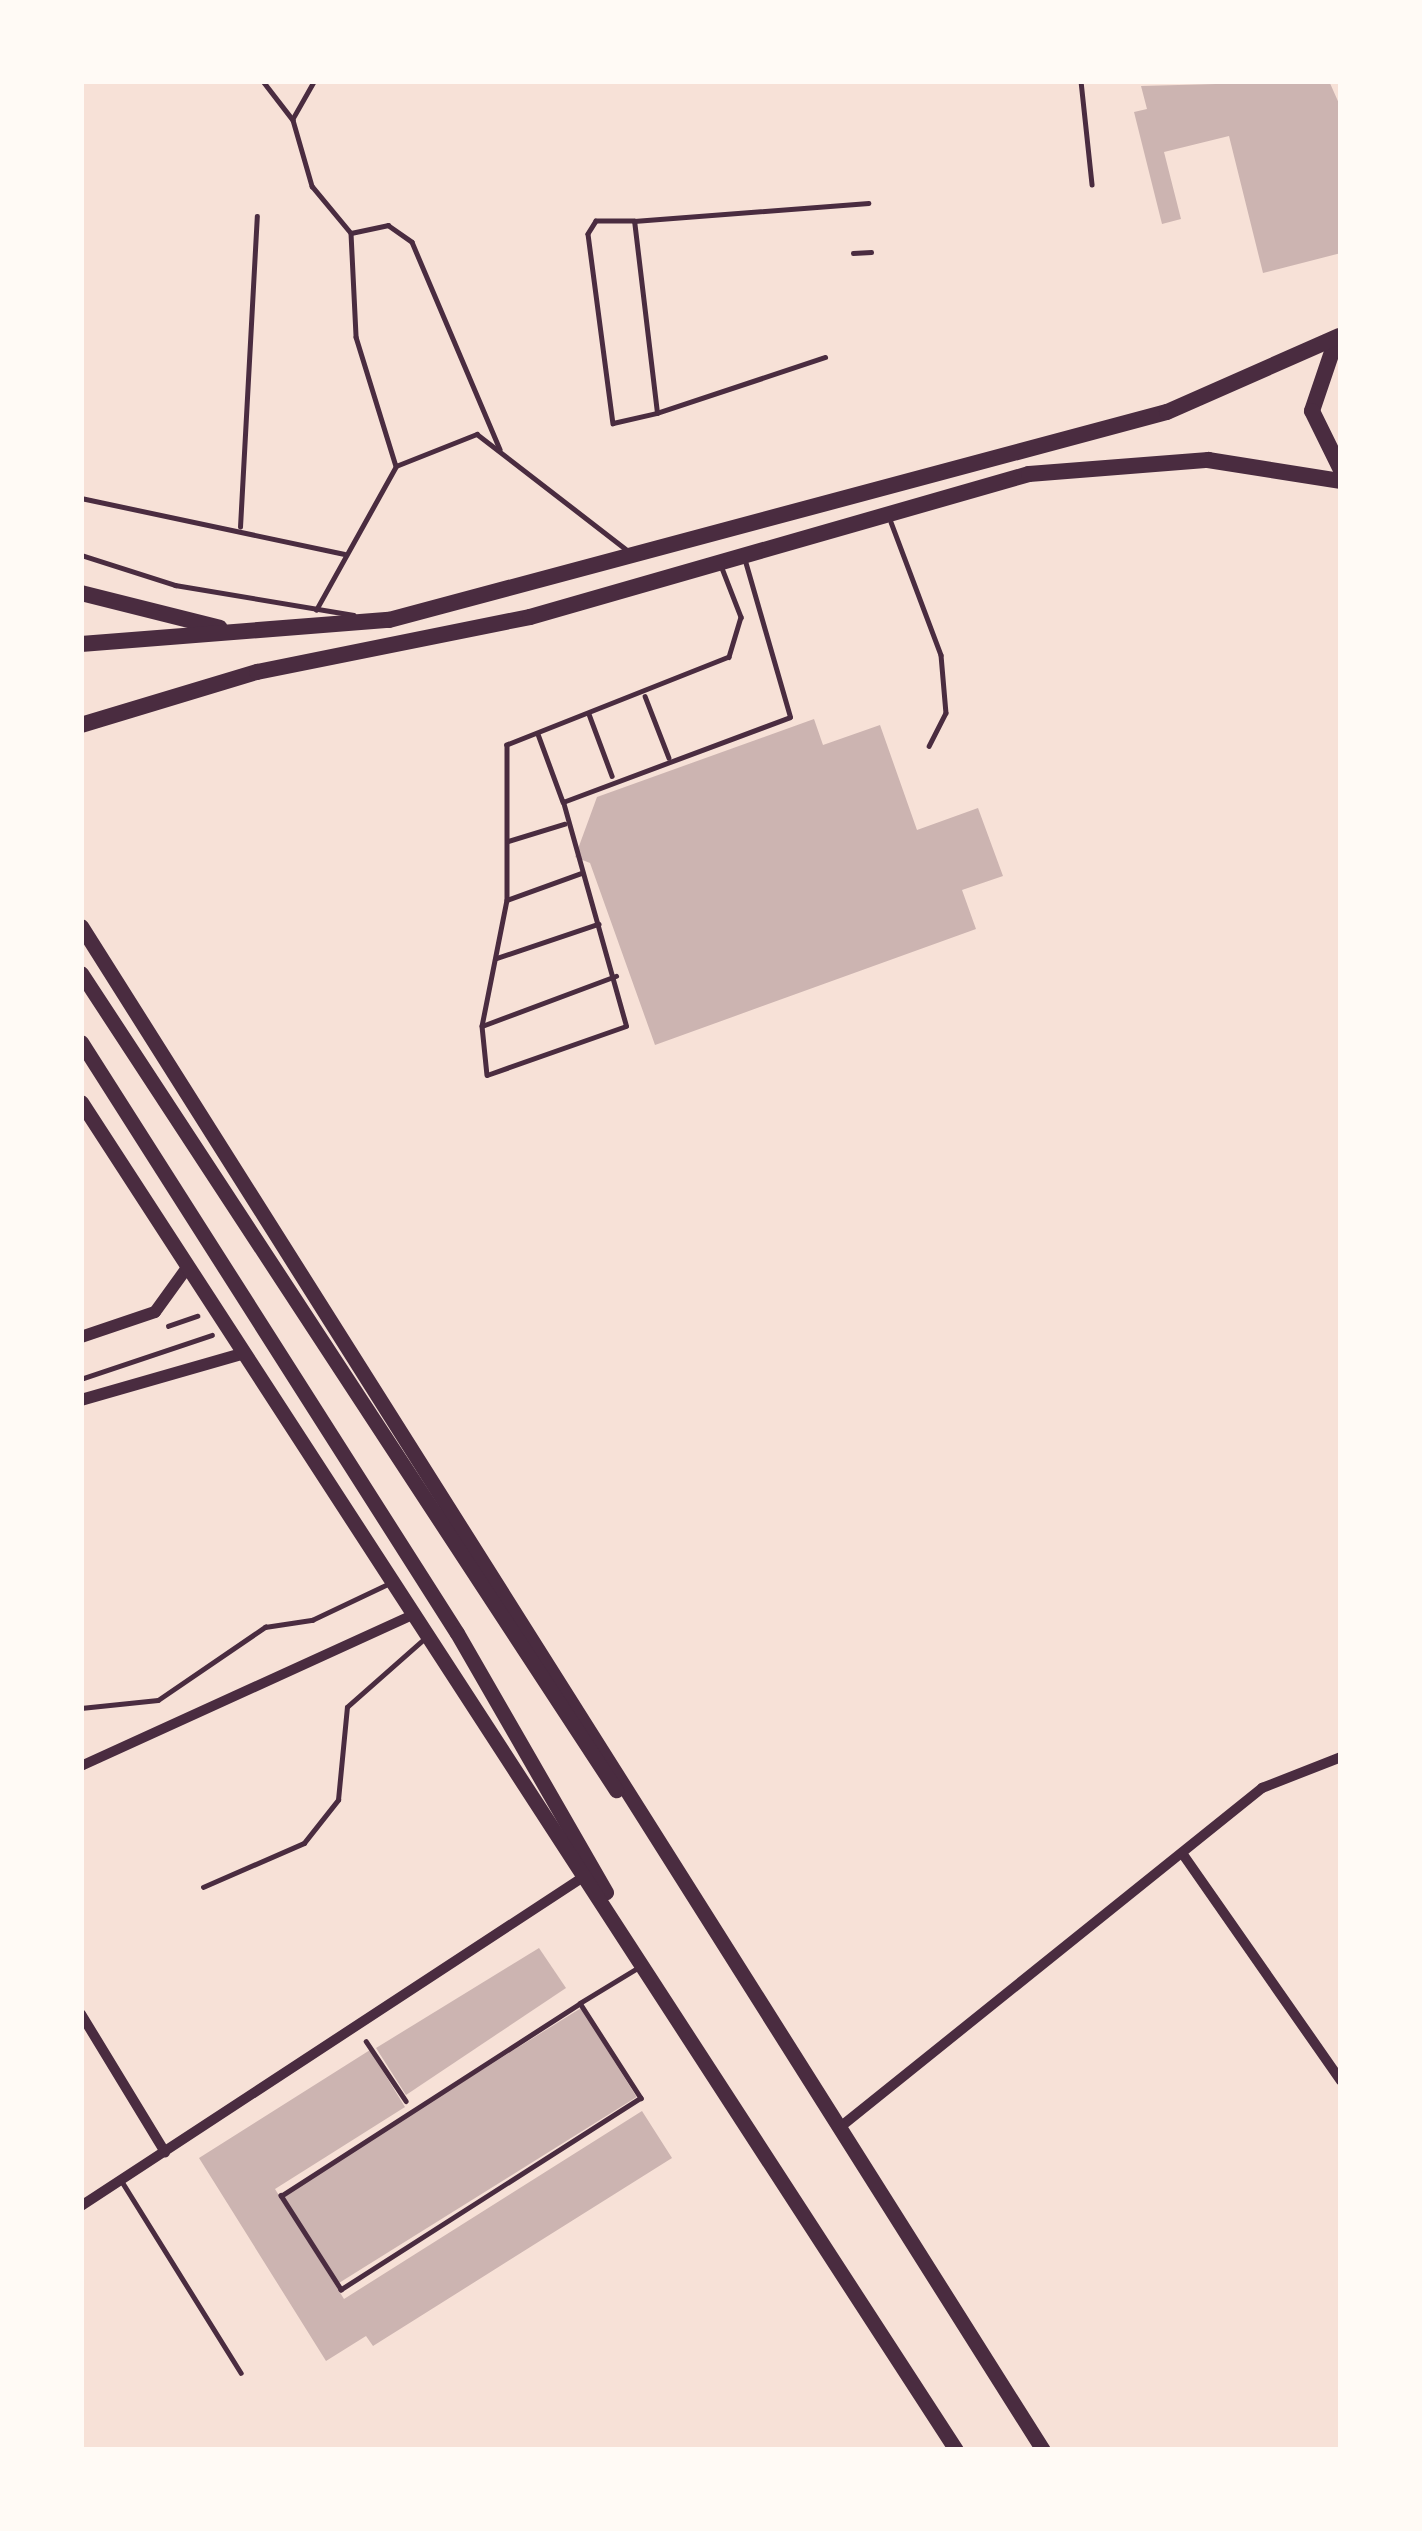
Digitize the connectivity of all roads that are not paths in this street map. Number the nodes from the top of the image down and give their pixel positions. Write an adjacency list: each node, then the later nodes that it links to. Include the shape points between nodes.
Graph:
1 (263, 81): 4 (lane)
2 (314, 81): 4 (lane)
3 (1081, 81): 5 (lane)
4 (292, 119): 9 (lane, via 312,186)
5 (1092, 184)
6 (868, 203): 8 (lane)
7 (257, 215): 21 (lane)
8 (634, 221): 14 (lane); 14 (lane, via 596,221 588,234 603,408 613,423)
9 (351, 233): 15 (lane, via 388,225 412,242); 16 (lane, via 356,337)
10 (871, 252): 11 (lane)
11 (853, 253)
12 (1340, 336): 17 (highway, via 1321,362 1312,411); 23 (highway, via 1167,412)
13 (825, 357): 14 (lane)
14 (657, 413)
15 (500, 449): 16 (lane, via 478,434); 23 (lane)
16 (395, 466): 22 (lane)
17 (1341, 470)
18 (1341, 481): 20 (highway, via 1166,459 1029,474)
19 (81, 497): 21 (lane)
20 (886, 511): 24 (highway); 38 (lane, via 941,655 946,713)
21 (240, 527): 22 (lane)
22 (344, 554): 28 (lane)
23 (632, 554): 29 (highway)
24 (742, 554): 26 (highway); 39 (lane, via 791,712)
25 (81, 555): 28 (lane)
26 (720, 563): 32 (highway, via 427,642); 33 (lane, via 741,617 728,657)
27 (81, 593): 30 (highway)
28 (316, 610): 29 (lane)
29 (389, 620): 30 (highway)
30 (245, 632): 31 (highway)
31 (81, 644)
32 (257, 672): 35 (highway); 37 (highway)
33 (645, 696): 34 (lane); 39 (lane)
34 (589, 714): 36 (lane); 40 (lane)
35 (81, 725)
36 (538, 732): 41 (lane); 43 (lane, via 503,758)
37 (81, 737)
38 (929, 746)
39 (669, 759): 40 (lane)
40 (613, 779): 41 (lane)
41 (563, 802): 42 (lane)
42 (564, 824): 43 (lane); 44 (lane)
43 (508, 841): 45 (lane)
44 (581, 873): 45 (lane); 46 (lane)
45 (507, 900): 48 (lane)
46 (598, 924): 48 (lane); 50 (lane)
47 (81, 926): 66 (main road)
48 (497, 958): 51 (lane)
49 (81, 974): 66 (main road)
50 (616, 976): 51 (lane); 51 (lane, via 626,1026 501,1076 480,1058)
51 (482, 1026)
52 (81, 1042): 71 (main road, via 457,1633)
53 (81, 1102): 54 (main road)
54 (186, 1269): 55 (street, via 155,1312); 56 (main road)
55 (81, 1337)
56 (242, 1354): 57 (street); 58 (main road)
57 (81, 1400)
58 (392, 1581): 59 (main road); 61 (lane, via 312,1620 265,1627 158,1700)
59 (414, 1614): 60 (main road); 63 (street)
60 (429, 1636): 65 (main road); 67 (lane, via 347,1707 344,1781 304,1843)
61 (81, 1708)
62 (1341, 1757): 64 (street, via 1262,1788)
63 (81, 1766)
64 (1182, 1853): 72 (street); 73 (street)
65 (584, 1876): 68 (main road); 74 (street, via 352,2021)
66 (680, 1881): 73 (main road)
67 (203, 1887)
68 (644, 1964): 69 (lane); 71 (main road)
69 (580, 2003): 69 (lane, via 281,2196 341,2290 640,2098)
70 (81, 2014): 74 (street)
71 (680, 2020): 78 (main road)
72 (1341, 2080)
73 (838, 2128): 79 (main road)
74 (165, 2152): 75 (street)
75 (121, 2180): 76 (street); 77 (lane)
76 (81, 2206)
77 (241, 2373)
78 (956, 2450)
79 (1043, 2450)

